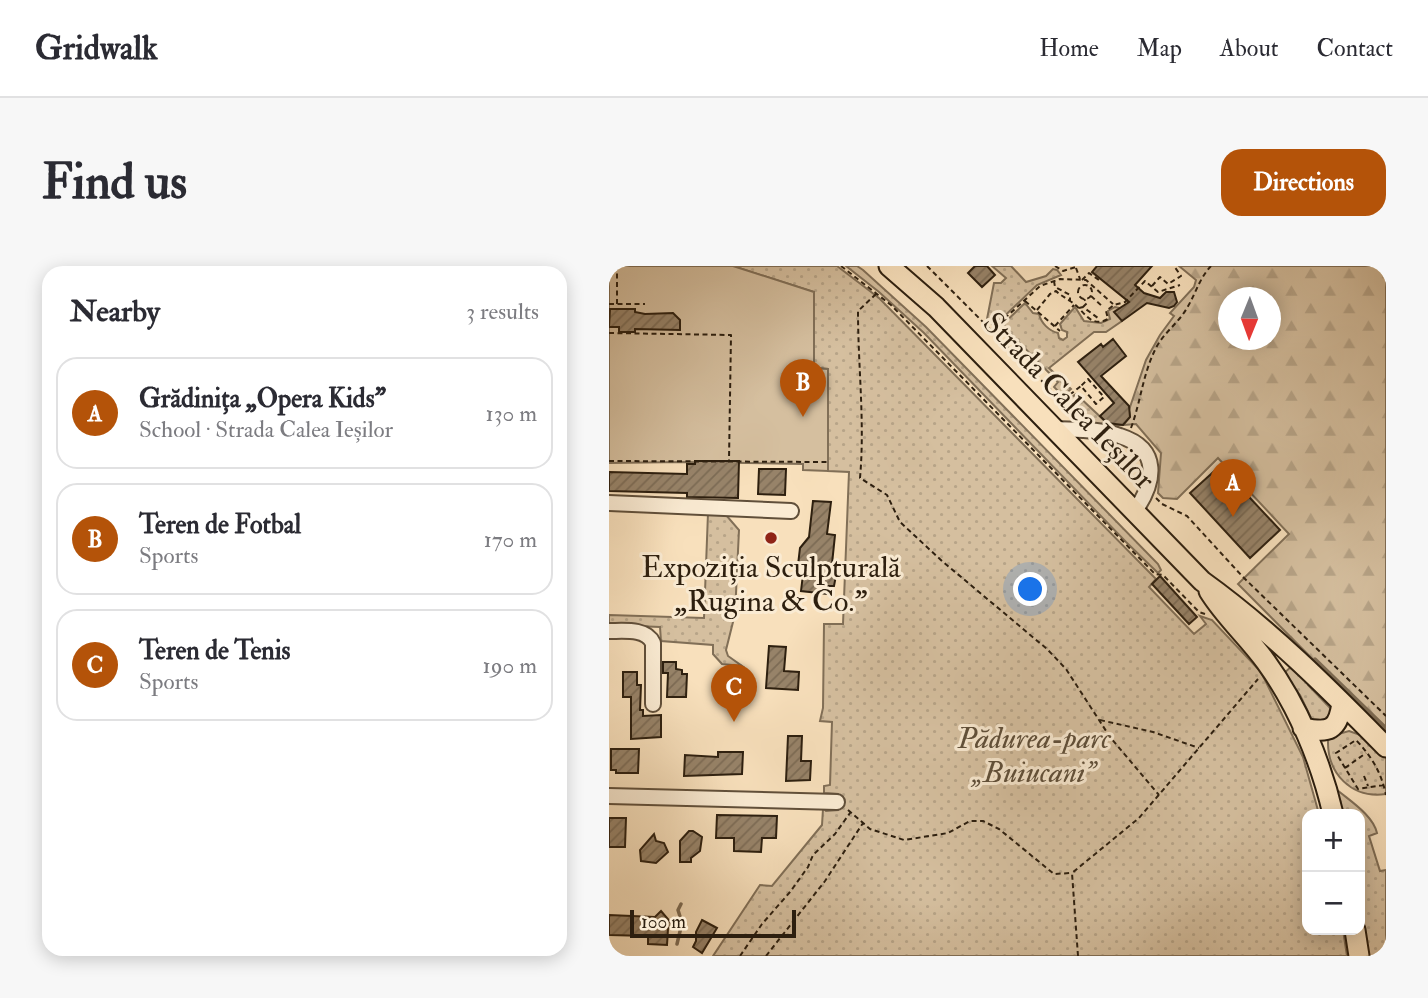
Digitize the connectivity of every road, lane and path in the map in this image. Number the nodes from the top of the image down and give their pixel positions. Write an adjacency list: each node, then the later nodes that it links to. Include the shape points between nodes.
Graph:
1 (617, 266): 23 (path)
2 (841, 266): 17 (path)
3 (1055, 266): 8 (path)
4 (1174, 266): 15 (path, via 1181,276 1168,284 1160,277)
5 (1211, 266): 39 (path, via 1147,368)
6 (1076, 267): 8 (path); 11 (path)
7 (898, 268): 38 (main road, Strada Calea Ieșilor)
8 (1063, 271): 9 (path)
9 (1062, 279): 10 (path); 11 (path)
10 (1054, 280): 16 (path); 20 (path)
11 (1081, 280): 12 (path, via 1089,273); 14 (path)
12 (1099, 281)
13 (1180, 285): 15 (path, via 1158,292)
14 (1090, 286): 18 (path); 19 (path, via 1079,290); 26 (path)
15 (1151, 287): 26 (path, via 1145,281 1125,302)
16 (1056, 290): 21 (path); 21 (path, via 1070,295); 30 (path)
17 (877, 293): 48 (path, via 1155,575 1163,575 1199,612); 54 (path, via 858,311 860,478 887,495 900,522 942,561 1047,649 1077,683)
18 (1090, 296): 19 (path); 28 (path)
19 (1083, 298): 27 (path, via 1087,303)
20 (1024, 300): 30 (path); 33 (path)
21 (1070, 301): 25 (path)
22 (609, 304): 23 (path)
23 (617, 304): 24 (path)
24 (645, 304)
25 (1075, 304): 29 (path); 32 (path)
26 (1114, 305): 31 (path, via 1106,311 1108,319)
27 (1083, 307): 29 (path); 31 (path)
28 (1103, 307)
29 (1079, 308): 31 (path)
30 (1037, 310): 32 (path)
31 (1098, 322)
32 (1055, 326): 34 (path)
33 (992, 331)
34 (1060, 331)
35 (609, 334): 40 (path, via 731,334)
36 (1081, 386): 36 (path, via 1096,404 1104,397 1089,379); 37 (path)
37 (1062, 401)
38 (1055, 429): 39 (lane, via 1105,432); 45 (main road, Strada Calea Ieșilor)
39 (1127, 439): 45 (lane, via 1144,453 1151,470 1150,486)
40 (729, 460): 41 (path); 42 (path)
41 (609, 461)
42 (828, 462)
43 (609, 502): 44 (lane)
44 (791, 511)
45 (1135, 511): 47 (main road, Strada Calea Ieșilor)
46 (1242, 576): 53 (path)
47 (1202, 581): 51 (main road, Strada Calea Ieșilor); 55 (main road, Strada Calea Ieșilor, via 1266,663)
48 (1211, 616)
49 (609, 631): 52 (lane, via 650,637)
50 (1264, 674): 56 (path)
51 (1342, 703): 55 (main road, via 1334,726 1320,731); 57 (main road, Strada Calea Ieșilor)
52 (653, 704)
53 (1386, 716)
54 (1097, 719): 56 (path); 62 (path)
55 (1303, 728): 66 (main road, Strada Calea Ieșilor)
56 (1200, 748): 62 (path)
57 (1377, 750): 58 (path); 58 (path, via 1356,740 1336,753); 60 (path)
58 (1345, 768): 61 (path, via 1358,789)
59 (1364, 776): 61 (path)
60 (1384, 785): 61 (path); 63 (path)
61 (1369, 787)
62 (1159, 794): 69 (path, via 1139,817)
63 (1386, 795)
64 (609, 796): 65 (lane)
65 (837, 802): 67 (path)
66 (1331, 809)
67 (851, 812): 68 (path); 71 (path, via 813,855)
68 (863, 822): 69 (path, via 870,829 904,840 983,821 1054,874); 72 (path, via 825,881)
69 (1072, 873): 73 (path)
70 (1356, 935): 74 (main road)
71 (740, 956)
72 (766, 956)
73 (1078, 956)
74 (1359, 956)

